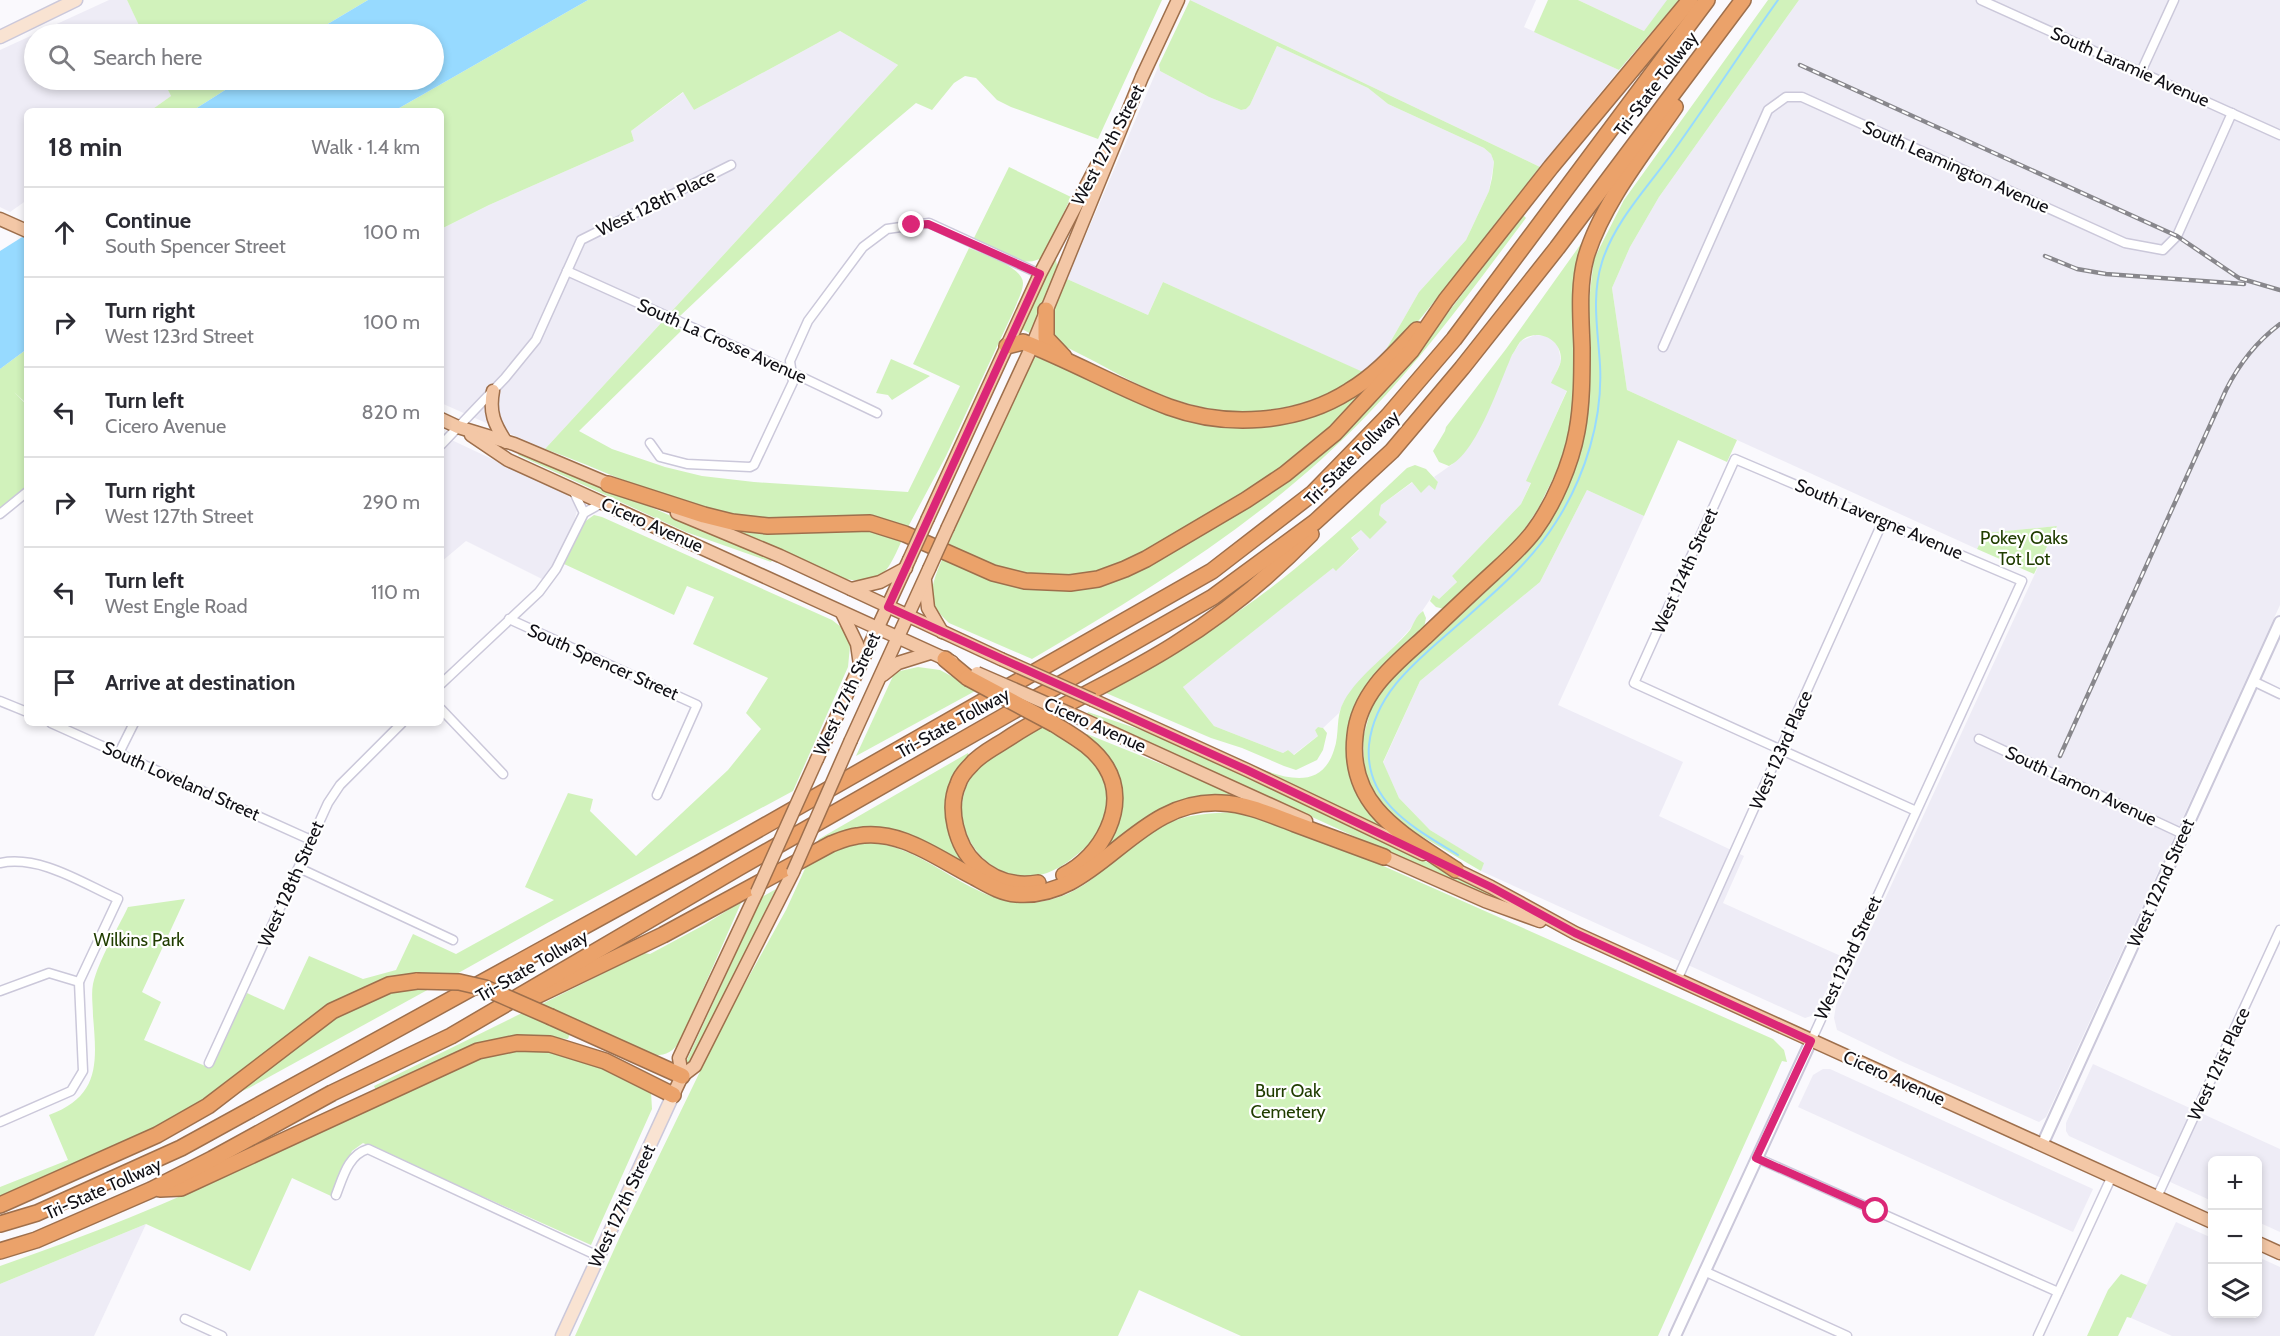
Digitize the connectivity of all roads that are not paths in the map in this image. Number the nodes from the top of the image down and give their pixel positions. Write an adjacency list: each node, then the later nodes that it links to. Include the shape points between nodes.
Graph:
1 (76, 0): 8 (main road)
2 (1178, 0): 12 (main road)
3 (1690, 0): 20 (highway)
4 (1707, 0): 101 (highway, Tri-State Tollway, via 1454,339 1388,416 1313,493 1212,571 711,856 201,1137 37,1213)
5 (1744, 0): 34 (highway, Tri-State Tollway, via 1557,248); 80 (highway, via 1599,223 1586,257 1581,289 1582,375 1577,431 1550,504 1534,531 1514,553 1386,672 1361,712 1354,760 1360,782 1374,807 1388,824)
6 (1981, 0): 11 (street, South Laramie Avenue)
7 (2174, 0): 11 (street)
8 (27, 24)
9 (24, 25): 10 (main road)
10 (0, 37)
11 (2141, 72): 13 (street, South Laramie Avenue)
12 (1142, 77): 19 (main road, West 127th Street); 21 (main road, West 127th Street)
13 (2232, 113): 14 (street, South Laramie Avenue); 24 (street, South Leamington Avenue, via 2177,236 2163,250 2125,243 1802,97 1786,97 1768,110)
14 (2280, 135)
15 (731, 165): 18 (street, West 128th Place, via 581,240)
16 (0, 219): 17 (main road)
17 (24, 230)
18 (567, 271): 26 (street, South La Crosse Avenue); 27 (street, West 128th Place, via 536,340)
19 (1040, 274): 22 (main road, West 127th Street); 26 (street, via 928,224 887,228 863,247 815,309)
20 (1446, 300): 25 (highway, via 1379,369 1356,386 1329,402 1279,417 1240,420 1189,413); 36 (highway, via 1411,351 1372,395 1335,433 1285,474 1146,560 1098,579 1070,583 1025,581 993,573 904,534 870,524 768,526 732,522)
21 (1046, 310): 23 (main road, West 127th Street); 25 (highway, via 1046,338)
22 (1006, 346): 23 (highway, via 1023,342); 43 (main road, West 127th Street, bridge)
23 (1032, 346): 25 (highway); 44 (main road, West 127th Street, bridge)
24 (1663, 347)
25 (1076, 366)
26 (789, 371): 28 (street, South La Crosse Avenue); 33 (street, via 793,382 758,460 750,467 687,464 660,457)
27 (493, 391): 30 (street, West 128th Place); 32 (main road, via 490,406 494,424)
28 (877, 412)
29 (444, 420): 30 (main road, Cicero Avenue)
30 (458, 427): 31 (street, West 128th Place); 32 (main road, Cicero Avenue); 37 (main road, Cicero Avenue, via 508,460)
31 (444, 442)
32 (506, 442): 36 (main road, Cicero Avenue)
33 (650, 443)
34 (1392, 451): 58 (highway, bridge, via 1295,550 1241,598 1174,645 1018,731 972,763 958,783 954,816 965,851 990,874 1009,883 1050,881 1073,870 1104,839 1111,822 1114,793 1107,768 1088,745 1054,724); 87 (highway, Tri-State Tollway, via 1315,522 1214,597)
35 (1735, 459): 42 (street, South Lavergne Avenue); 70 (street, West 124th Street, via 1635,683)
36 (608, 484): 46 (main road, Cicero Avenue)
37 (573, 490): 39 (main road, Cicero Avenue); 40 (street)
38 (24, 494): 41 (street)
39 (602, 503): 40 (street); 48 (main road, Cicero Avenue)
40 (584, 513): 50 (street, via 556,568 539,592)
41 (0, 514)
42 (1883, 520): 45 (street, South Lavergne Avenue); 70 (street, West 123rd Place)
43 (908, 564): 46 (main road, via 879,582); 47 (main road, West 127th Street)
44 (927, 574): 49 (main road, West 127th Street); 53 (main road, via 928,608)
45 (2022, 581): 74 (street, West 123rd Street)
46 (851, 589): 47 (main road, Cicero Avenue)
47 (888, 607): 49 (main road, Cicero Avenue); 52 (main road, West 127th Street)
48 (842, 613): 52 (main road, Cicero Avenue); 57 (main road, via 857,644)
49 (908, 616): 53 (main road, Cicero Avenue); 54 (main road, West 127th Street)
50 (509, 619): 60 (street); 73 (street, South Spencer Street, via 697,705)
51 (2280, 622): 61 (street, West 122nd Street)
52 (877, 629): 54 (main road, Cicero Avenue); 57 (main road, West 127th Street)
53 (942, 632): 80 (main road, Cicero Avenue, bridge)
54 (897, 639): 55 (main road, Cicero Avenue); 59 (main road, West 127th Street)
55 (930, 653): 56 (main road, Cicero Avenue); 59 (main road, via 898,663)
56 (945, 659): 58 (highway)
57 (860, 665): 90 (main road, West 127th Street, bridge, via 679,1058)
58 (972, 675): 77 (main road, Cicero Avenue, bridge, via 1071,714)
59 (880, 678): 90 (main road, West 127th Street, bridge, via 793,873 695,1066)
60 (444, 681)
61 (2253, 681): 62 (street); 75 (street, West 122nd Street)
62 (2280, 694)
63 (0, 700): 64 (street)
64 (24, 711)
65 (444, 712): 72 (street)
66 (58, 726): 71 (street, South Loveland Street)
67 (132, 726): 71 (street)
68 (399, 726): 76 (street, West 128th Street, via 340,785)
69 (1979, 739): 75 (street, South Lamon Avenue)
70 (1781, 750): 74 (street); 84 (street, West 123rd Place)
71 (119, 753): 76 (street, South Loveland Street)
72 (503, 774)
73 (657, 795)
74 (1916, 811): 88 (street, West 123rd Street)
75 (2183, 834): 93 (street, West 122nd Street)
76 (311, 840): 79 (street, West 128th Street)
77 (1384, 857): 82 (main road, Cicero Avenue, via 1485,901); 87 (highway, via 1254,808 1221,803 1191,806 1148,824 1066,885 1034,894 1014,894 901,839 858,836 831,844 663,935)
78 (0, 863): 85 (street, via 38,863 118,899)
79 (299, 868): 83 (street); 89 (street, West 128th Street)
80 (1456, 870): 82 (main road, Cicero Avenue)
81 (2280, 930): 98 (street, West 121st Place)
82 (1575, 933): 84 (main road, Cicero Avenue)
83 (453, 940)
84 (1677, 980): 88 (main road, Cicero Avenue)
85 (79, 982): 86 (street, via 49,974); 92 (street, via 83,1071 71,1091)
86 (0, 991)
87 (451, 1035): 96 (highway, Tri-State Tollway, via 332,1093)
88 (1811, 1041): 93 (main road, Cicero Avenue); 94 (street, West 123rd Street)
89 (209, 1064)
90 (681, 1077): 91 (main road, West 127th Street); 99 (highway, bridge, via 485,988 459,982 389,985 332,1011 208,1106 157,1135)
91 (673, 1095): 96 (highway, via 605,1060 550,1044 516,1043 478,1051 181,1188); 105 (main road, West 127th Street)
92 (0, 1122)
93 (2042, 1145): 95 (main road, Cicero Avenue)
94 (1756, 1158): 106 (street, West 123rd Street); 107 (street)
95 (2112, 1176): 98 (main road, Cicero Avenue); 107 (street)
96 (151, 1190): 103 (highway, Tri-State Tollway, via 36,1240)
97 (336, 1195): 105 (street, via 348,1165 358,1152 368,1149)
98 (2157, 1197): 100 (main road, Cicero Avenue)
99 (0, 1205)
100 (2208, 1220)
101 (0, 1224)
102 (2262, 1245): 104 (main road)
103 (0, 1251)
104 (2280, 1253)
105 (598, 1256): 110 (main road, West 127th Street)
106 (1704, 1271): 111 (street, West 123rd Street); 112 (street)
107 (2058, 1292): 113 (street)
108 (185, 1319): 109 (street)
109 (222, 1336)
110 (562, 1336)
111 (1675, 1336)
112 (1847, 1336)
113 (2038, 1336)

